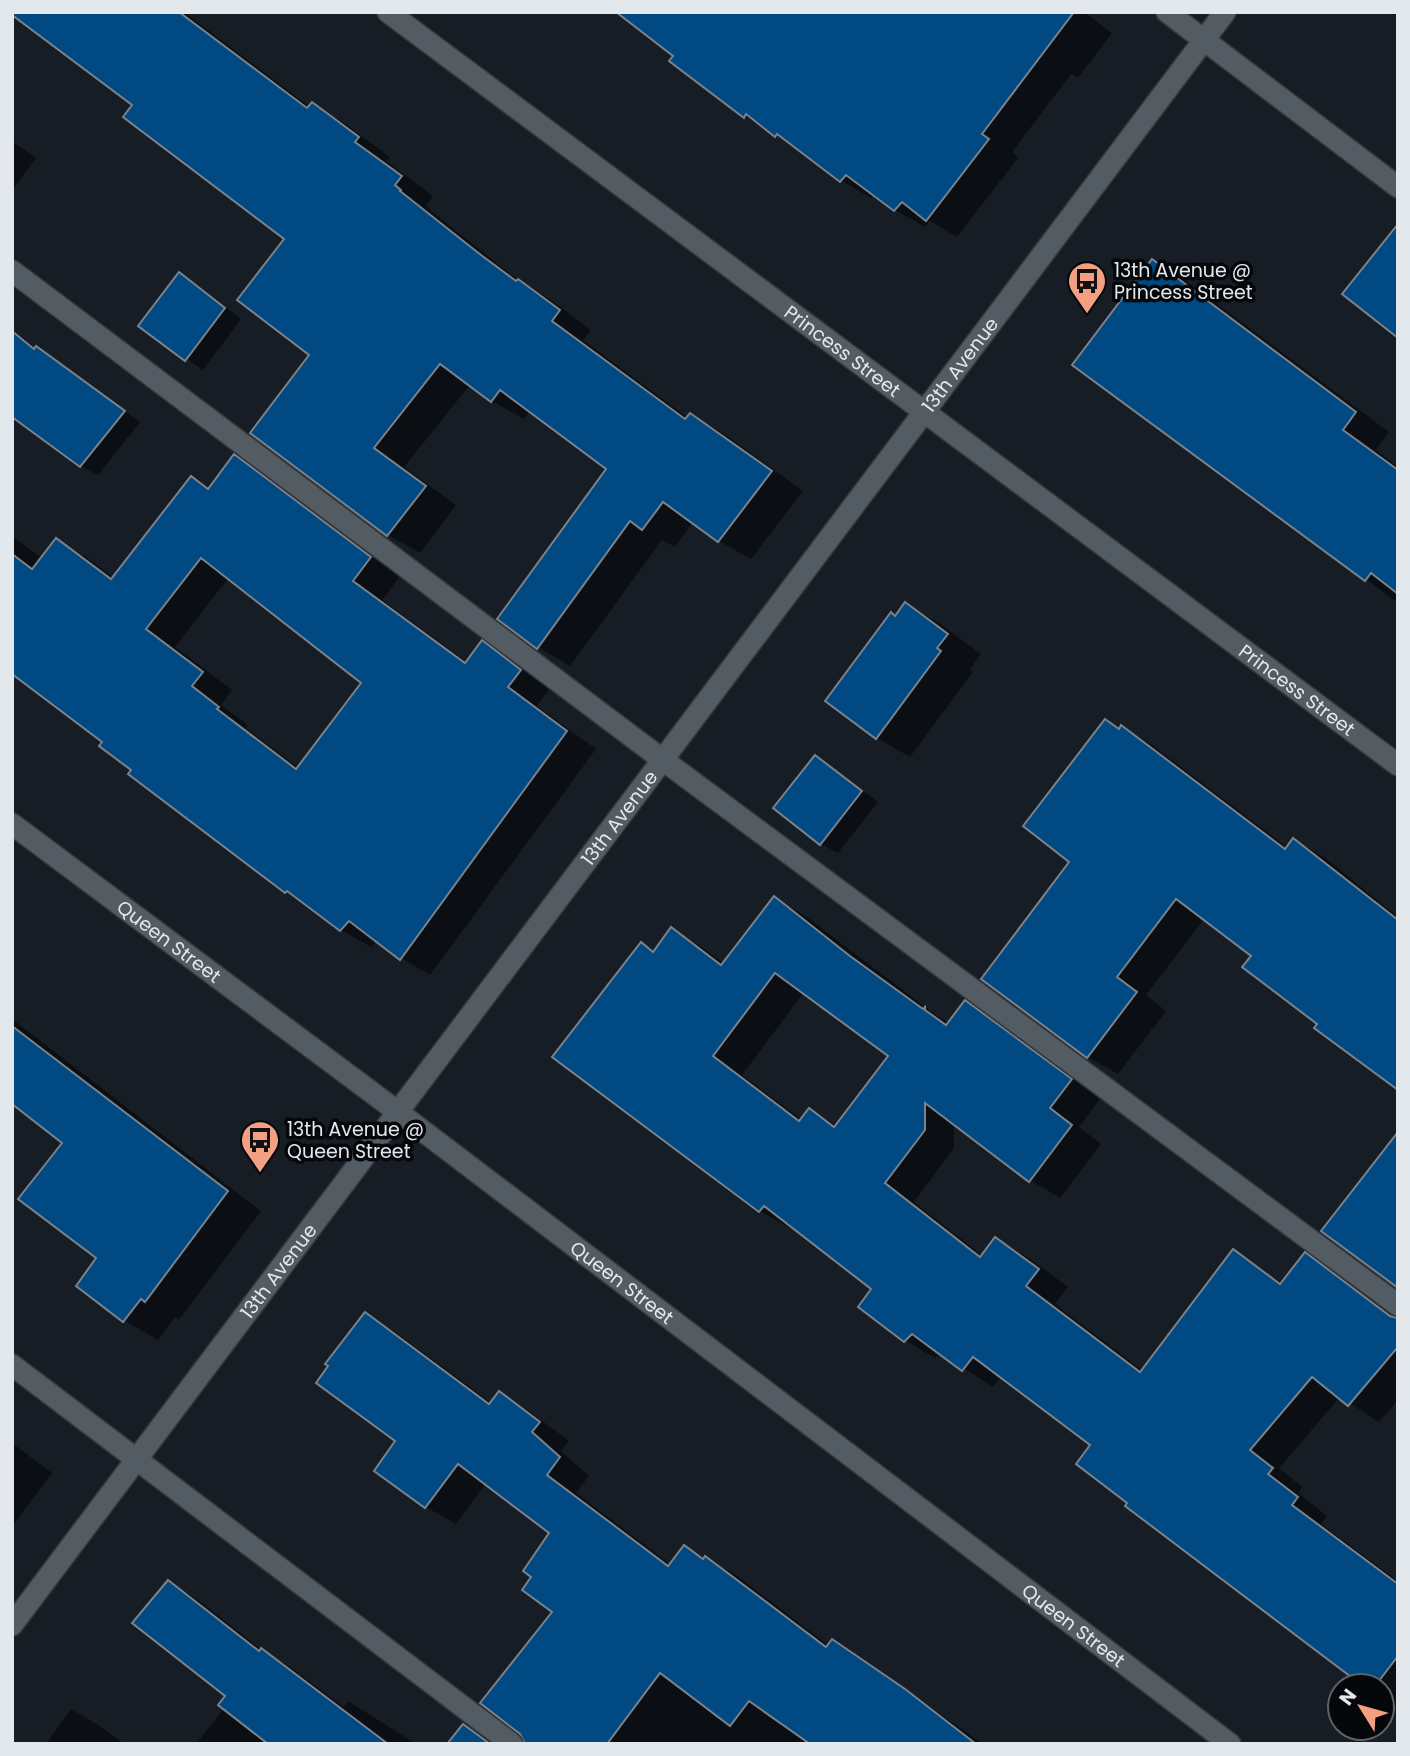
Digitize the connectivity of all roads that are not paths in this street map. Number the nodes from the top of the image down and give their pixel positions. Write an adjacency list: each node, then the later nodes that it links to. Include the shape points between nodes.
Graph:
1 (388, 12): 7 (street, Princess Street)
2 (1167, 12): 4 (street)
3 (1225, 12): 4 (street, 13th Avenue)
4 (1204, 40): 5 (street); 7 (street, 13th Avenue)
5 (1398, 187)
6 (12, 271): 8 (street)
7 (923, 414): 8 (street, 13th Avenue); 9 (street, Princess Street)
8 (663, 760): 11 (street, 13th Avenue); 12 (street)
9 (1398, 765)
10 (12, 824): 11 (street, Queen Street)
11 (398, 1112): 14 (street, 13th Avenue); 17 (street, Queen Street)
12 (1398, 1305)
13 (12, 1365): 14 (street)
14 (137, 1458): 15 (street, 13th Avenue); 16 (street)
15 (12, 1625)
16 (512, 1744)
17 (1230, 1744)

